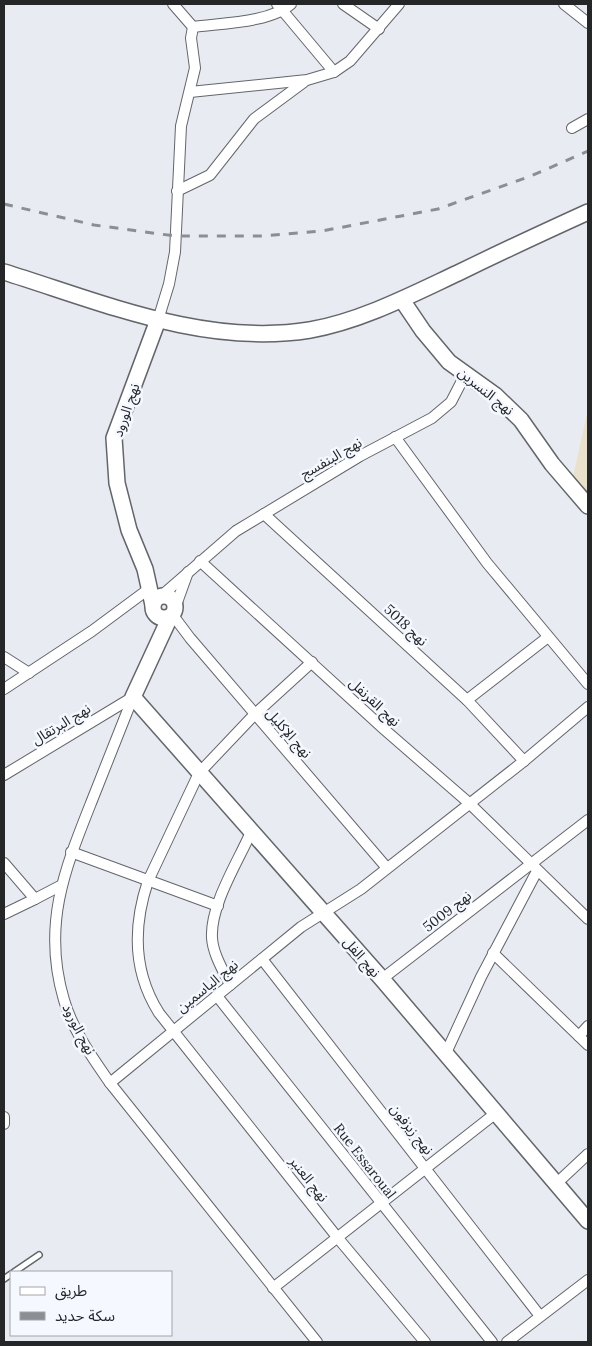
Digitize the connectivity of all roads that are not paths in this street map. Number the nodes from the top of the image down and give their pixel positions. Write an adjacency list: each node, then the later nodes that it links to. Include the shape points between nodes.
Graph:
1 (173, 4): 7 (street)
2 (344, 4): 8 (street)
3 (399, 4): 8 (street)
4 (564, 4): 6 (street)
5 (284, 6): 7 (street, via 247,20); 9 (street)
6 (588, 23)
7 (193, 27): 11 (street, via 191,38 196,68)
8 (379, 29): 9 (street, via 350,61)
9 (334, 72): 10 (street)
10 (307, 80): 11 (street); 14 (street, via 254,119 210,175)
11 (190, 92): 14 (street, via 182,126)
12 (588, 119): 13 (street)
13 (572, 128)
14 (177, 191): 18 (street, via 175,252)
15 (588, 212): 17 (street)
16 (4, 272): 18 (street)
17 (402, 300): 18 (street, via 309,330 238,332); 19 (street, نهج النسرين, via 423,332 449,362)
18 (158, 320): 25 (street, نهج الورود, via 114,438 117,484 130,530)
19 (466, 373): 20 (street, نهج البنفسج, via 451,402 432,418); 21 (street, نهج النسرين, via 522,420 552,464)
20 (395, 438): 22 (street, نهج البنفسج); 26 (street, via 487,563)
21 (588, 506)
22 (264, 514): 23 (street, نهج البنفسج, via 236,531); 33 (street, نهج 5018)
23 (200, 561): 24 (street, نهج البنفسج); 28 (street, نهج القرنفل)
24 (189, 571): 25 (street); 25 (street, نهج البنفسج)
25 (163, 603): 29 (street, نهج البنفسج); 32 (street, نهج الورود, via 150,656); 35 (street, نهج الإكليل)
26 (548, 637): 30 (street); 33 (street)
27 (4, 657): 29 (street)
28 (312, 662): 35 (street, نهج العنبر); 39 (street, نهج القرنفل)
29 (30, 673): 31 (street, نهج البنفسج)
30 (588, 684)
31 (4, 689)
32 (133, 697): 37 (street, نهج الفل); 38 (street, نهج البرتقال); 42 (street, نهج الورود)
33 (467, 700): 36 (street, نهج 5018)
34 (588, 707): 36 (street, نهج الياسمين)
35 (255, 714): 37 (street, نهج العنبر); 44 (street, نهج الإكليل)
36 (524, 761): 39 (street, نهج الياسمين)
37 (199, 773): 41 (street, نهج الفل); 46 (street, نهج العنبر)
38 (4, 775)
39 (469, 803): 44 (street, نهج الياسمين); 45 (street, نهج القرنفل)
40 (588, 820): 45 (street, نهج 5009)
41 (251, 832): 49 (street); 50 (street, نهج الفل)
42 (71, 852): 46 (street); 47 (street, نهج الورود)
43 (4, 863): 48 (street)
44 (387, 868): 50 (street, نهج الياسمين)
45 (534, 868): 52 (street, نهج القرنفل); 53 (street); 55 (street, نهج 5009)
46 (148, 882): 49 (street); 59 (street, نهج العنبر, via 138,917 141,969 150,999)
47 (60, 886): 48 (street); 63 (street, نهج الورود, via 56,921 60,985 72,1021)
48 (35, 898): 51 (street)
49 (218, 906): 56 (street, via 212,938)
50 (323, 913): 54 (street, نهج الياسمين, via 300,927); 55 (street, نهج الفل)
51 (4, 914)
52 (588, 919)
53 (493, 953): 60 (street); 62 (street)
54 (262, 959): 56 (street, نهج الياسمين); 68 (street, نهج زيزفون)
55 (382, 979): 62 (street, نهج الفل)
56 (230, 985): 57 (street, نهج الياسمين)
57 (217, 996): 59 (street, نهج الياسمين); 70 (street, Rue Essaroual)
58 (588, 1026): 60 (street)
59 (174, 1031): 63 (street, نهج الياسمين); 72 (street, نهج العنبر)
60 (579, 1036): 61 (street)
61 (588, 1045)
62 (446, 1053): 64 (street, نهج الفل)
63 (110, 1083): 76 (street, نهج الورود)
64 (496, 1113): 68 (street); 69 (street, نهج الفل)
65 (4, 1118): 66 (street)
66 (4, 1124)
67 (588, 1154): 69 (street)
68 (425, 1168): 70 (street); 77 (street, نهج زيزفون)
69 (557, 1183): 71 (street, نهج الفل)
70 (381, 1203): 72 (street); 80 (street, Rue Essaroual)
71 (588, 1221)
72 (337, 1237): 76 (street); 79 (street, نهج العنبر)
73 (40, 1255): 74 (lane)
74 (16, 1271)
75 (588, 1280): 77 (street)
76 (273, 1288): 78 (street, نهج الورود)
77 (540, 1316): 81 (street)
78 (318, 1342)
79 (425, 1342)
80 (492, 1342)
81 (507, 1342)

